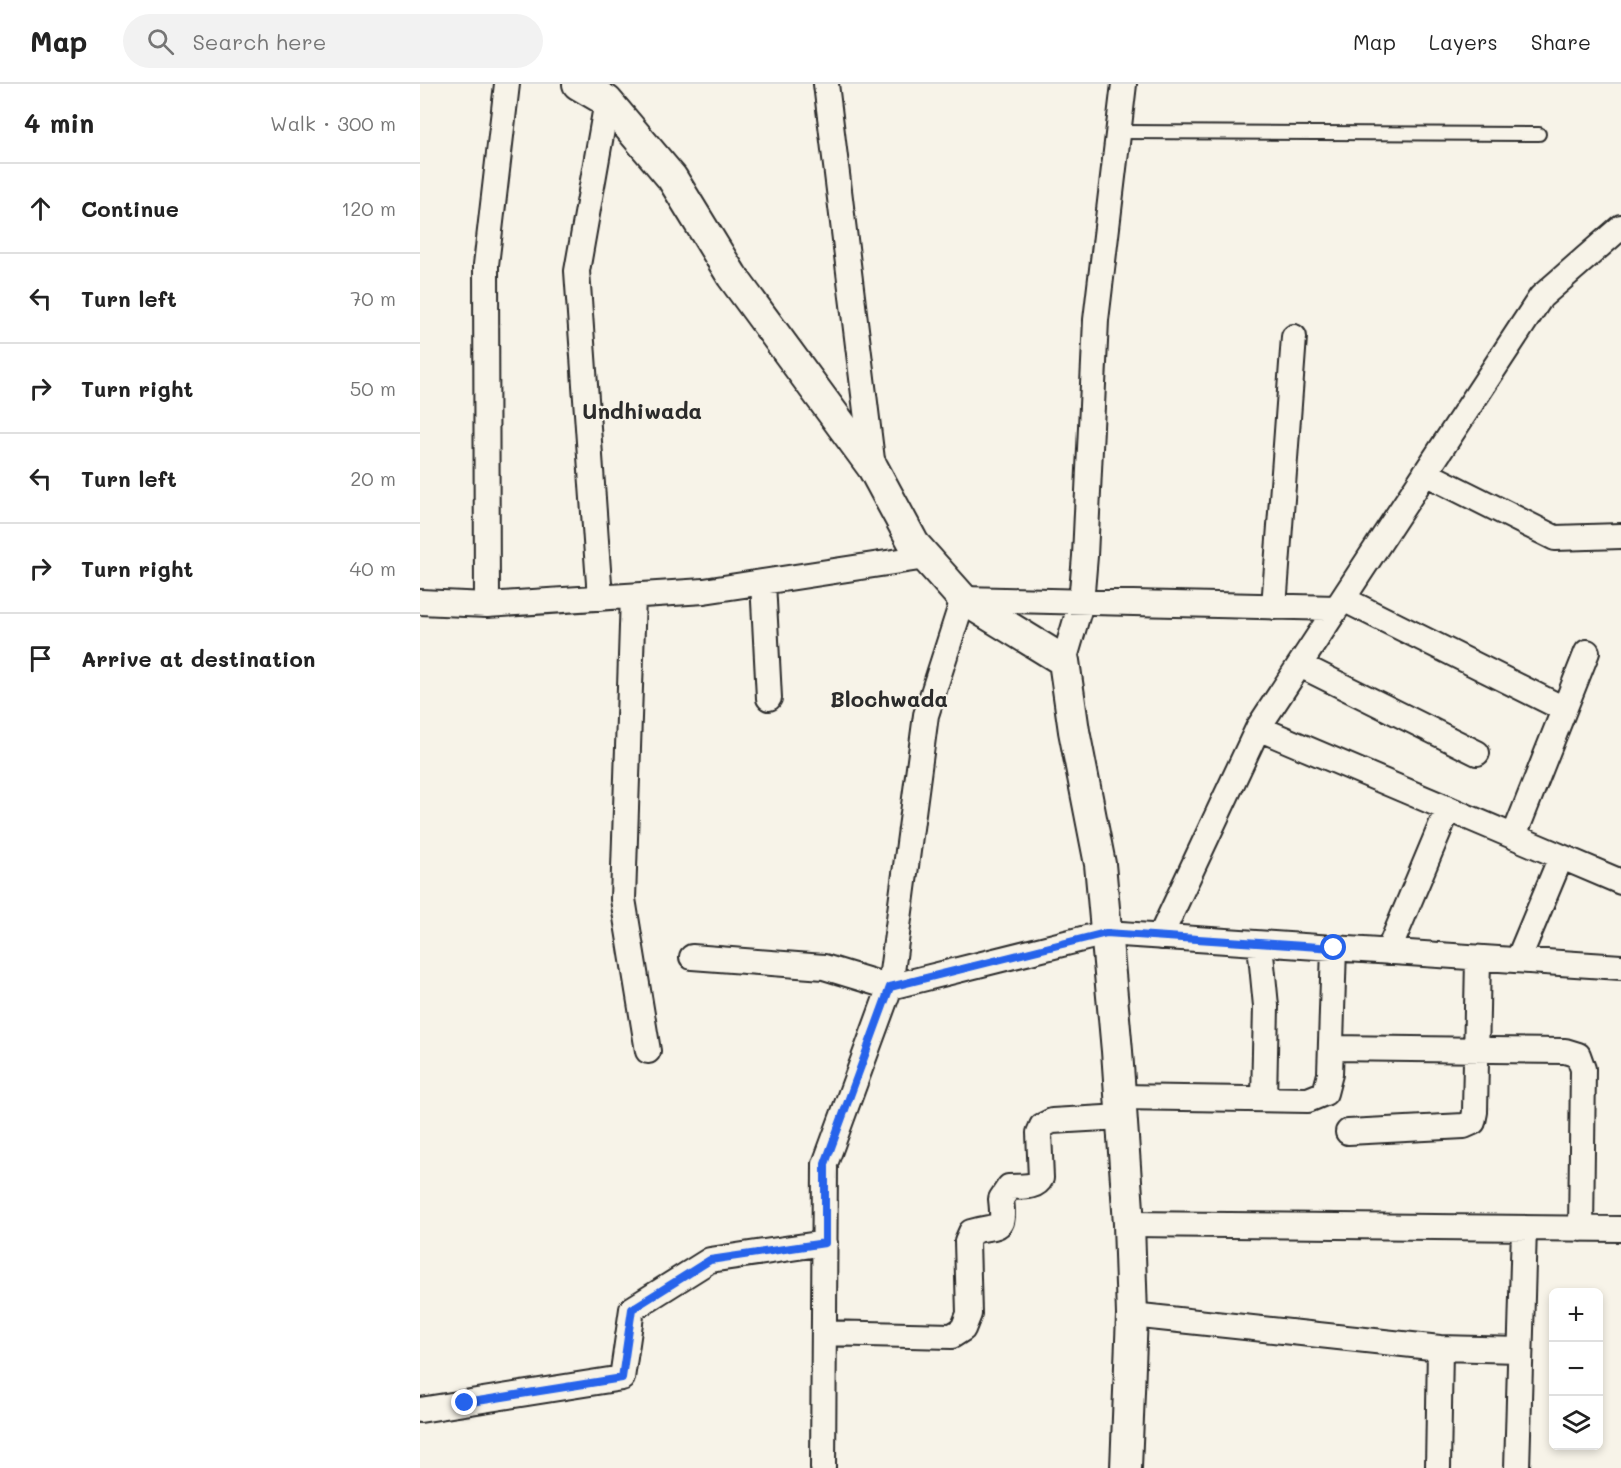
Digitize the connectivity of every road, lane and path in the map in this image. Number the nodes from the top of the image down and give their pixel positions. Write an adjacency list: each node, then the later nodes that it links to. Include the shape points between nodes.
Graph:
1 (507, 84): 21 (street, via 486,265)
2 (578, 84): 5 (street)
3 (826, 84): 10 (street)
4 (1124, 84): 6 (street)
5 (607, 101): 10 (street, via 672,177 732,276); 16 (street, via 577,271)
6 (1119, 132): 7 (lane); 19 (street, via 1096,320)
7 (1539, 134)
8 (1621, 227): 11 (street, via 1540,297)
9 (1294, 337): 22 (street)
10 (873, 468): 13 (street, via 914,544)
11 (1425, 473): 12 (street, via 1555,538); 20 (street)
12 (1621, 536)
13 (926, 557): 14 (street); 17 (street)
14 (762, 582): 15 (street); 26 (street)
15 (633, 596): 16 (street); 46 (street, via 623,898)
16 (600, 598): 21 (street)
17 (963, 600): 19 (street); 24 (street); 43 (street, via 926,715)
18 (420, 602): 21 (street)
19 (1081, 603): 22 (street); 24 (street)
20 (1340, 603): 22 (street); 25 (street); 27 (street)
21 (487, 605)
22 (1274, 607)
23 (1587, 652): 27 (street)
24 (1064, 661): 34 (street, via 1100,864)
25 (1300, 665): 28 (street); 29 (street)
26 (769, 698)
27 (1564, 709): 31 (street)
28 (1258, 728): 30 (street); 35 (street)
29 (1477, 753)
30 (1448, 808): 31 (street); 38 (street)
31 (1514, 836): 32 (street)
32 (1561, 856): 33 (street); 41 (street)
33 (1621, 882)
34 (1106, 933): 35 (street); 43 (street); 48 (street)
35 (1160, 937): 36 (street)
36 (1260, 944): 37 (street); 47 (street, via 1266,1006)
37 (1334, 948): 38 (street); 44 (street)
38 (1388, 952): 40 (street)
39 (692, 957): 43 (street, via 824,967)
40 (1478, 958): 41 (street); 45 (street)
41 (1518, 960): 42 (street)
42 (1621, 967)
43 (890, 987): 54 (street, via 825,1164)
44 (1331, 1048): 45 (street); 47 (street, via 1325,1093 1308,1100)
45 (1476, 1049): 49 (street, via 1473,1122 1464,1126); 52 (street, via 1565,1051 1578,1055 1583,1070)
46 (648, 1052)
47 (1264, 1099): 48 (street)
48 (1121, 1107): 50 (street); 56 (street, via 1042,1126 1039,1183 1010,1187 1001,1199 1001,1223 995,1228 971,1232 967,1241 969,1314 963,1329 952,1336)
49 (1348, 1132)
50 (1129, 1224): 51 (street); 55 (street)
51 (1524, 1228): 52 (street); 58 (street)
52 (1581, 1229): 53 (street)
53 (1621, 1229)
54 (825, 1243): 56 (street); 59 (street, via 710,1260 632,1309 622,1378)
55 (1132, 1315): 57 (street); 61 (street)
56 (824, 1333): 60 (street)
57 (1440, 1348): 58 (street); 62 (street)
58 (1520, 1350): 63 (street)
59 (420, 1410)
60 (824, 1468)
61 (1126, 1468)
62 (1438, 1468)
63 (1516, 1468)

